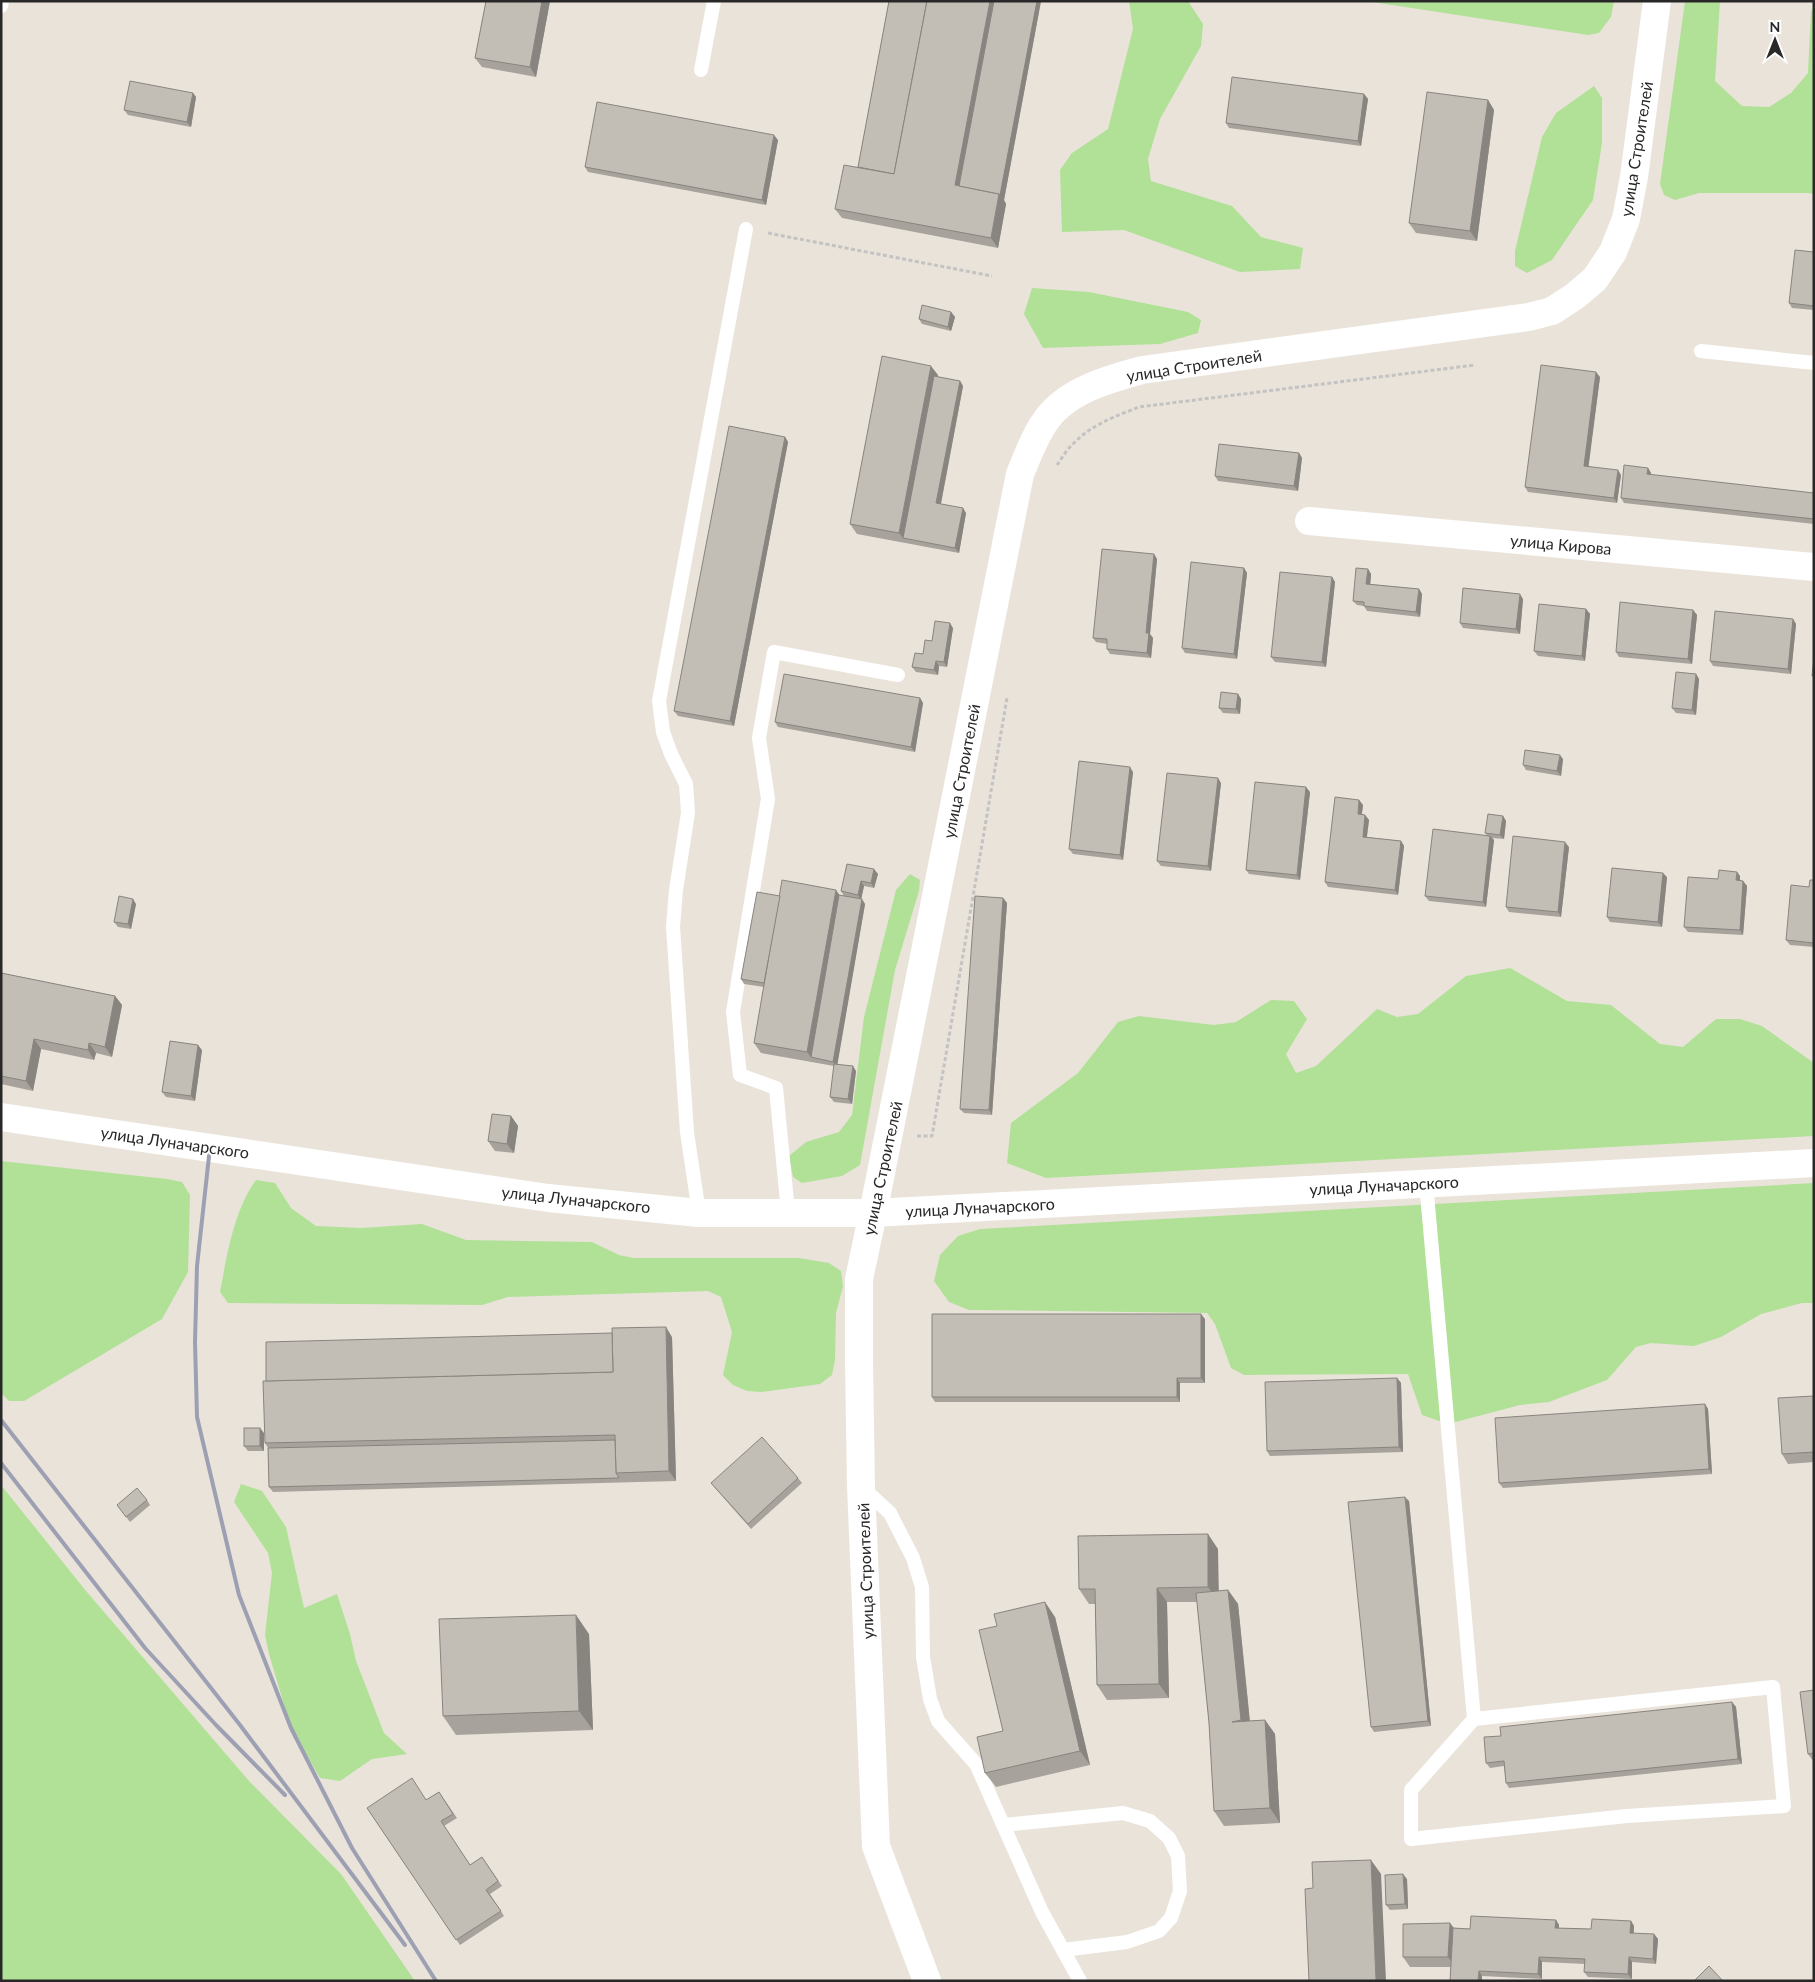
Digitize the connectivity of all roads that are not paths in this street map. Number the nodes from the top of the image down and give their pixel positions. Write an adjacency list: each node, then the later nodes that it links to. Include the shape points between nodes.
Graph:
1 (2, 1): 4 (lane)
2 (714, 1): 5 (lane)
3 (1657, 1): 17 (main road, улица Строителей, via 1626,219 1614,252 1595,279 1575,296 1552,311 1529,317 1142,370 1080,392 1048,417 1020,474)
4 (1, 6)
5 (701, 70)
6 (746, 229): 16 (lane, via 659,701 663,732 686,784 688,813 673,927 687,1132)
7 (1700, 351): 8 (lane)
8 (1814, 363)
9 (1309, 520): 10 (main road, улица Кирова)
10 (1814, 567)
11 (898, 674): 15 (lane, via 774,652 759,738 768,800 733,1012 740,1075 776,1088)
12 (1, 1117): 16 (main road, улица Луначарского, via 548,1198)
13 (1814, 1163): 14 (main road, улица Луначарского)
14 (1426, 1182): 17 (main road, улица Луначарского); 19 (lane)
15 (788, 1212): 16 (main road, улица Луначарского); 17 (main road, улица Луначарского)
16 (699, 1213)
17 (874, 1213): 18 (main road, улица Строителей, via 858,1279)
18 (861, 1486): 20 (lane, via 890,1513 913,1558 922,1587 923,1657 930,1699 938,1721 976,1764); 22 (main road, улица Строителей, via 876,1846)
19 (1474, 1719): 19 (lane, via 1411,1790 1412,1839 1627,1816 1784,1806 1773,1687)
20 (1003, 1825): 21 (lane); 21 (lane, via 1123,1813 1150,1821 1170,1838 1178,1856 1180,1891 1172,1918 1159,1931 1127,1942)
21 (1063, 1950): 23 (lane)
22 (927, 1981)
23 (1080, 1981)

